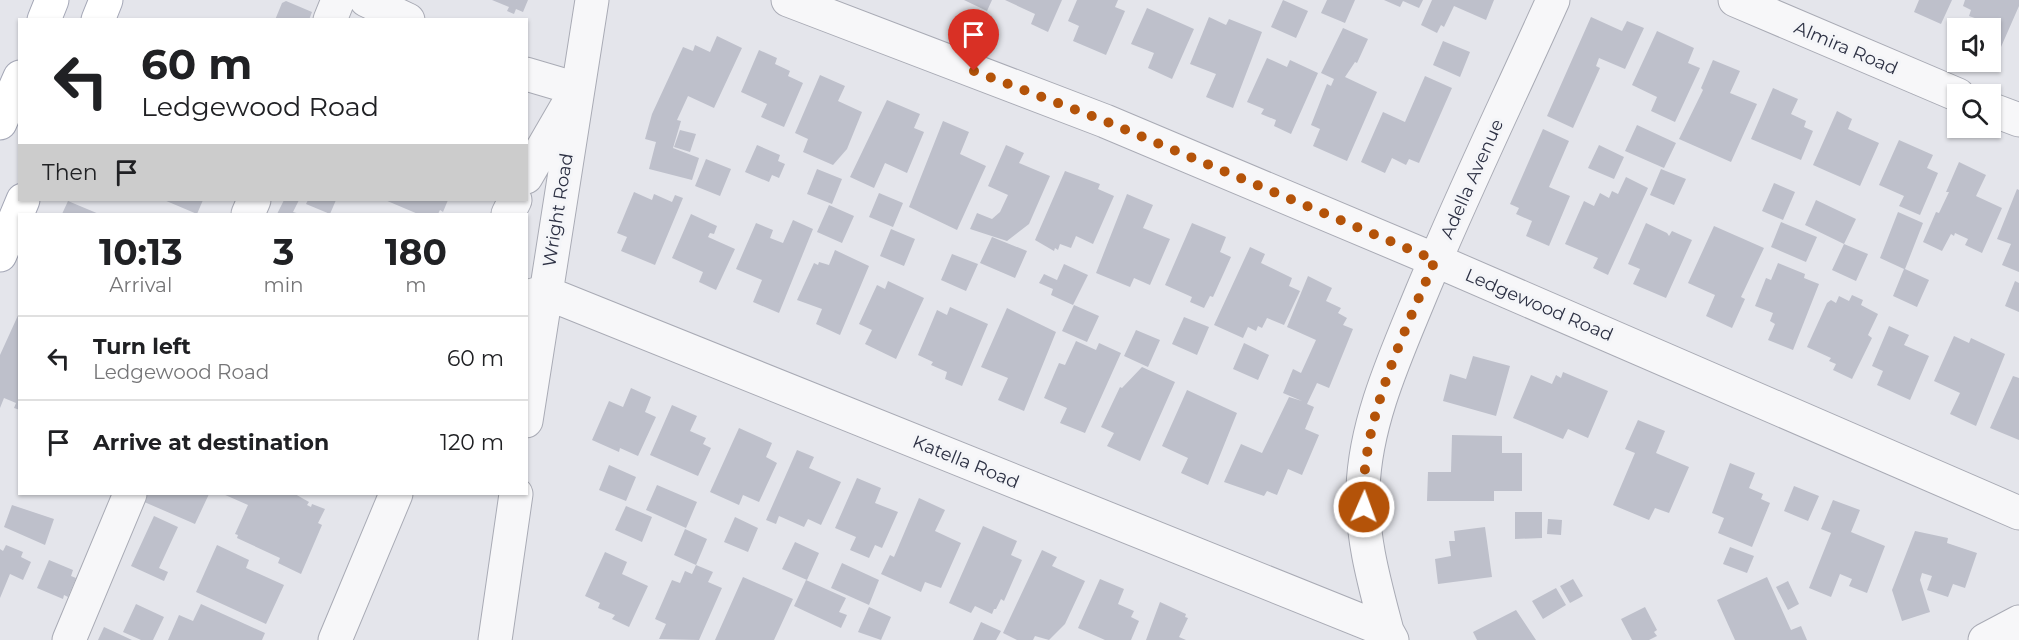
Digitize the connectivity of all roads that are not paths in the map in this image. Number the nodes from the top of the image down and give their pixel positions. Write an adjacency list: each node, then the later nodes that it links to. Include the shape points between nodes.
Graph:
1 (52, 0): 9 (main road)
2 (106, 0): 10 (main road)
3 (338, 0): 11 (street)
4 (366, 0): 12 (street)
5 (592, 0): 15 (street, Wright Road)
6 (788, 0): 23 (street, Ledgewood Road, via 1105,121)
7 (1553, 0): 23 (street, Adella Avenue)
8 (1735, 0): 16 (street, Almira Road)
9 (45, 18)
10 (99, 18)
11 (331, 18)
12 (404, 18)
13 (528, 75): 15 (street)
14 (12, 80): 19 (main road)
15 (577, 89): 20 (street); 24 (street, Wright Road)
16 (1947, 90)
17 (2001, 113): 18 (street)
18 (2019, 120)
19 (0, 123)
20 (528, 174)
21 (23, 201): 22 (main road)
22 (0, 255)
23 (1435, 260): 29 (street, Ledgewood Road); 32 (street, Adella Avenue, via 1373,424 1363,488 1366,544)
24 (536, 294): 25 (street, Wright Road); 32 (street, Katella Road)
25 (528, 396)
26 (130, 495): 33 (street)
27 (396, 495): 34 (street)
28 (516, 495): 31 (street)
29 (2019, 513)
30 (2019, 622): 35 (street)
31 (505, 636)
32 (1389, 636)
33 (69, 640)
34 (336, 640)
35 (1985, 640)

